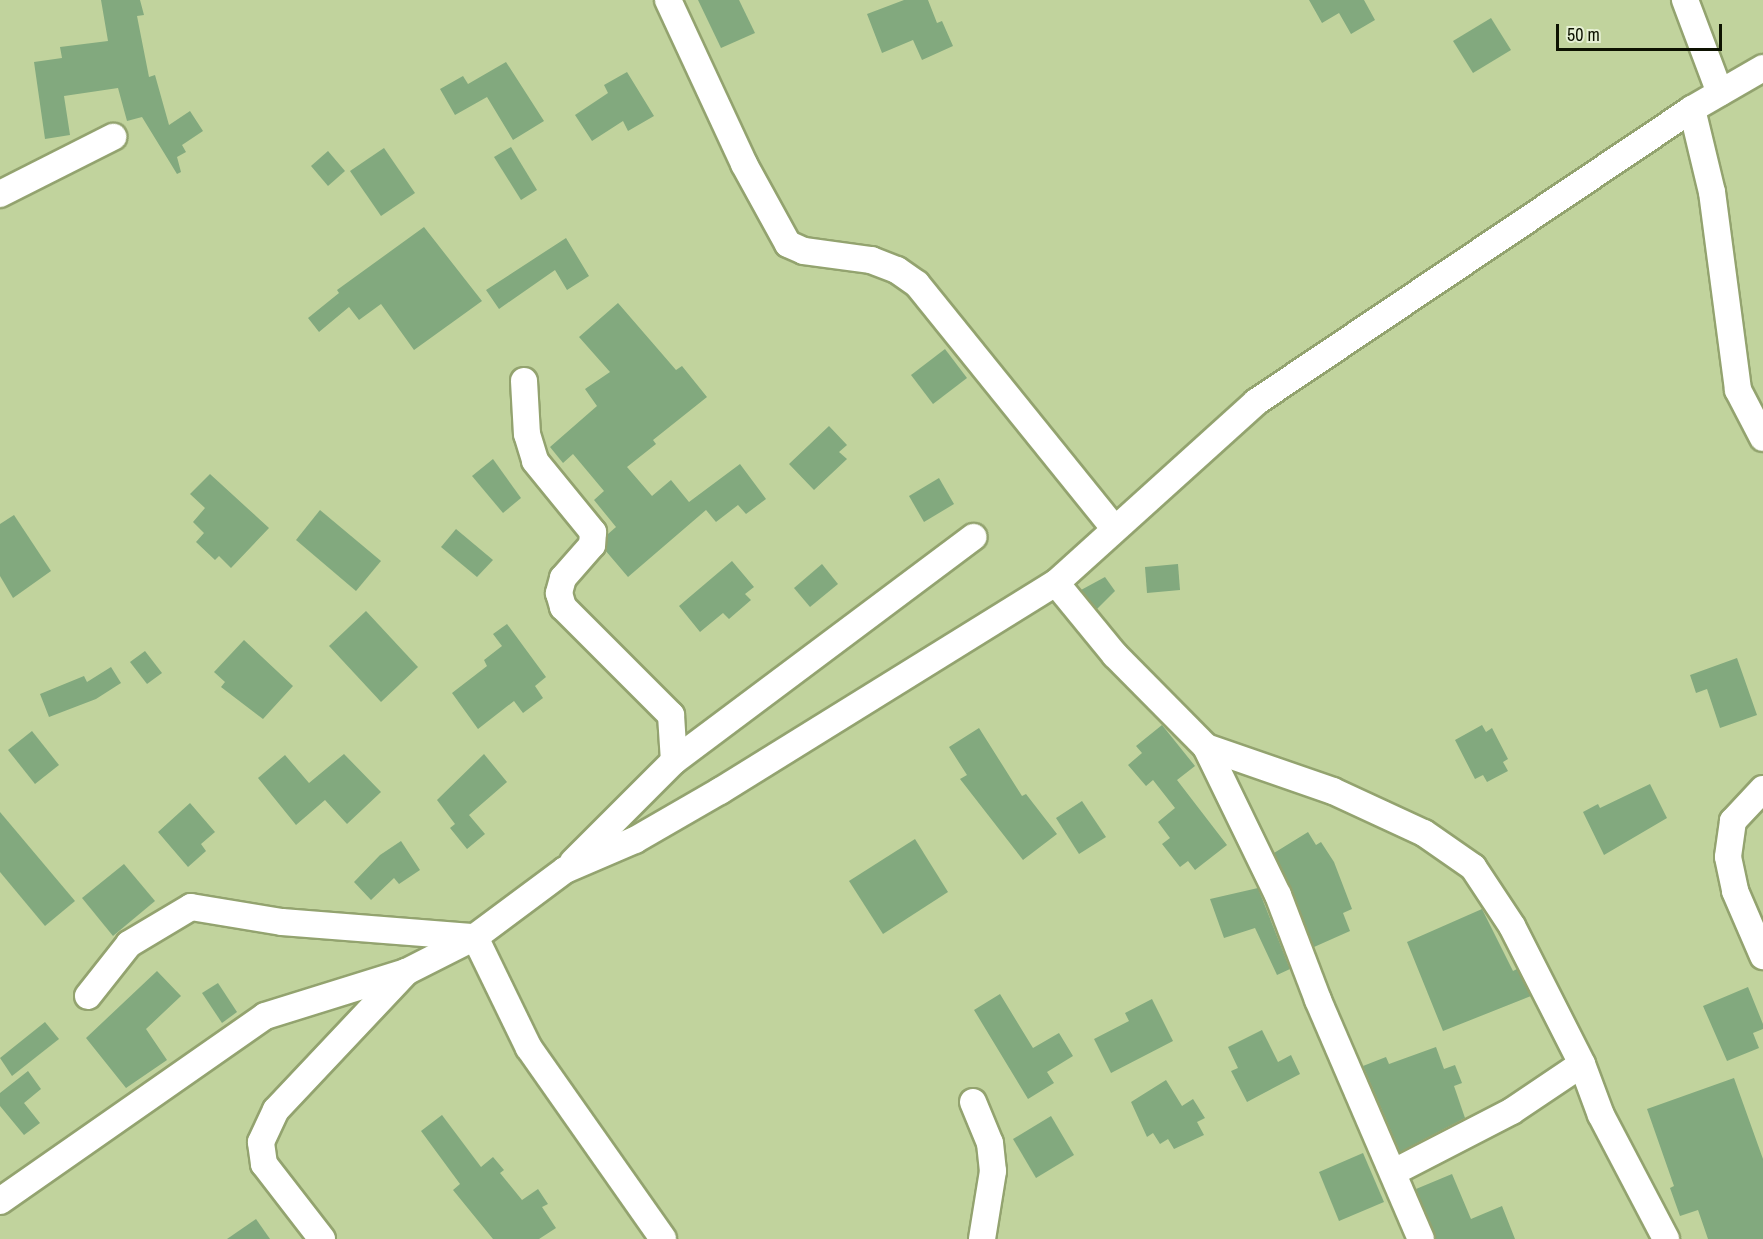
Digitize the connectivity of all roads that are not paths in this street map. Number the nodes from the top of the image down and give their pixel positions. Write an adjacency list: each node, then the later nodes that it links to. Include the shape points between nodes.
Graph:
1 (668, 0): 10 (street, via 744,164 788,244 804,251 871,260 897,270 917,284)
2 (1685, 0): 4 (street)
3 (1763, 68): 4 (street)
4 (1720, 93): 5 (street)
5 (1692, 109): 9 (street, via 1712,192 1738,390); 10 (street, via 1256,402)
6 (113, 137): 7 (street)
7 (0, 194)
8 (524, 381): 14 (street, via 527,434 536,461 593,532 592,545 563,578 559,592 562,607 671,714)
9 (1763, 438)
10 (1113, 527): 12 (street)
11 (973, 537): 14 (street)
12 (1056, 583): 13 (street, via 1115,655); 16 (street, via 701,802 635,840)
13 (1206, 747): 21 (street, via 1334,791 1424,833 1473,867 1512,926); 23 (street, via 1278,894 1331,1030)
14 (674, 761): 16 (street)
15 (1763, 789): 18 (street, via 1733,821 1728,857 1735,891)
16 (565, 870): 17 (street)
17 (475, 937): 19 (street); 20 (street, via 282,922 191,907 129,944); 26 (street, via 529,1048)
18 (1763, 956)
19 (406, 972): 24 (street, via 265,1016); 25 (street, via 276,1110 261,1142 264,1164)
20 (88, 996)
21 (1582, 1064): 23 (street, via 1512,1111); 29 (street, via 1601,1115)
22 (973, 1102): 27 (street, via 990,1143 993,1171)
23 (1394, 1172): 28 (street)
24 (0, 1202)
25 (322, 1239)
26 (663, 1239)
27 (982, 1239)
28 (1421, 1239)
29 (1666, 1239)

